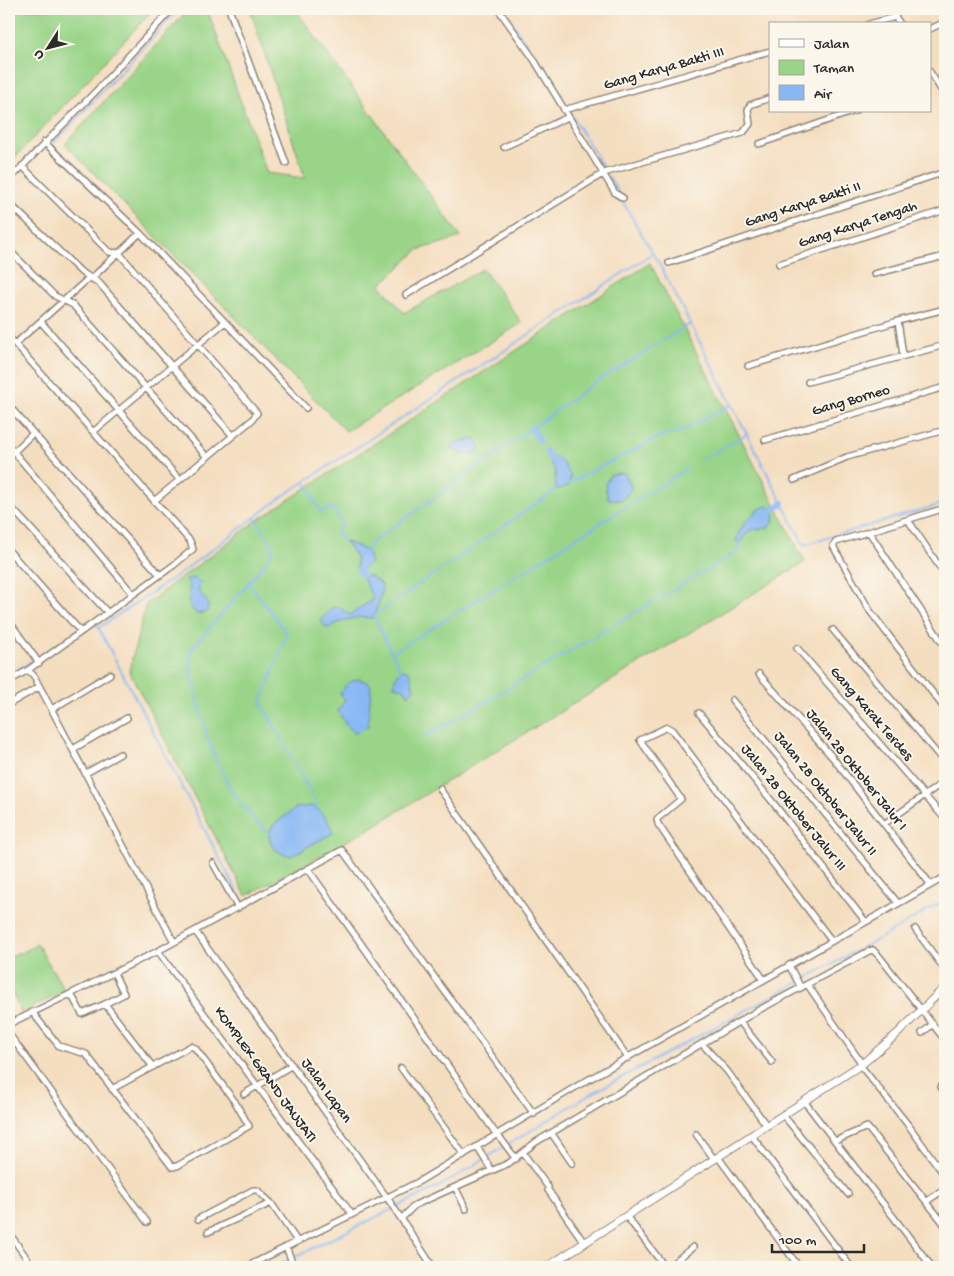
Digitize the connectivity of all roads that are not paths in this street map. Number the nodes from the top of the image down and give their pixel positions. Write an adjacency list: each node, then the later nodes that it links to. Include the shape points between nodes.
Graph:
1 (172, 9): 19 (street)
2 (229, 9): 22 (street)
3 (498, 9): 16 (street)
4 (890, 9): 5 (street)
5 (895, 17): 6 (street); 7 (street)
6 (876, 22)
7 (899, 22)
8 (945, 22): 9 (street)
9 (932, 28)
10 (769, 51): 16 (street, Gang Karya Bakti III)
11 (932, 75): 12 (street)
12 (937, 84): 13 (street); 14 (street)
13 (932, 85)
14 (945, 96)
15 (769, 98): 25 (street, via 750,105 750,124 743,133)
16 (566, 110): 18 (street)
17 (853, 112): 20 (street)
18 (568, 116): 21 (street); 25 (street)
19 (44, 142): 23 (street); 30 (street)
20 (759, 144)
21 (504, 147)
22 (286, 164)
23 (22, 166): 26 (street); 32 (street, via 112,254)
24 (945, 172): 34 (street, Gang Karya Bakti II)
25 (604, 173): 27 (street, via 617,195); 38 (street)
26 (9, 180)
27 (623, 198)
28 (9, 203): 37 (street)
29 (945, 210): 35 (street, Gang Karya Tengah)
30 (140, 233): 32 (street); 43 (street)
31 (9, 250): 39 (street, via 55,296)
32 (118, 254): 37 (street); 47 (street)
33 (945, 256): 36 (street)
34 (669, 263)
35 (779, 264)
36 (874, 274)
37 (91, 278): 39 (street); 49 (street, via 108,292)
38 (406, 295)
39 (65, 301): 42 (street); 53 (street, via 73,305)
40 (945, 309): 41 (street)
41 (898, 321): 48 (street); 50 (street)
42 (41, 322): 45 (street); 56 (street)
43 (225, 322): 47 (street); 55 (street)
44 (9, 337): 45 (street)
45 (15, 344): 58 (street)
46 (945, 344): 48 (street)
47 (198, 345): 49 (street); 60 (street, via 257,413)
48 (903, 355): 51 (street)
49 (172, 366): 53 (street); 60 (street)
50 (748, 366)
51 (808, 382)
52 (945, 387): 61 (street, Gang Borneo)
53 (145, 388): 56 (street); 64 (street)
54 (9, 406): 59 (street)
55 (306, 408)
56 (119, 410): 58 (street); 65 (street)
57 (945, 430): 66 (street, via 847,457)
58 (92, 432): 67 (street)
59 (33, 433): 63 (street); 74 (street)
60 (233, 436): 64 (street)
61 (765, 440)
62 (9, 446): 63 (street)
63 (14, 452): 75 (street)
64 (206, 458): 65 (street)
65 (179, 479): 67 (street)
66 (794, 480)
67 (154, 501): 74 (street, via 193,547)
68 (9, 505): 76 (street)
69 (945, 508): 70 (street)
70 (908, 520): 71 (street); 73 (street)
71 (869, 532): 80 (street); 91 (street, via 832,546 870,611)
72 (9, 551): 79 (street)
73 (945, 575)
74 (160, 576): 75 (street)
75 (133, 594): 76 (street)
76 (108, 613): 79 (street)
77 (9, 621): 82 (street)
78 (834, 630): 96 (street)
79 (81, 632): 82 (street)
80 (945, 647)
81 (797, 648): 100 (street, Gang Karak Terdes)
82 (39, 663): 83 (street)
83 (28, 670): 86 (street); 87 (street)
84 (110, 674): 90 (street)
85 (759, 674): 102 (street, Jalan 28 Oktober Jalur I, via 833,758)
86 (10, 679)
87 (39, 687): 89 (street); 90 (street)
88 (732, 700): 107 (street, Jalan 28 Oktober Jalur II)
89 (9, 704)
90 (52, 709): 94 (street)
91 (945, 709)
92 (699, 713): 109 (street, Jalan 28 Oktober Jalur III)
93 (127, 718): 94 (street)
94 (73, 749): 97 (street)
95 (120, 754): 97 (street)
96 (945, 763)
97 (86, 773): 113 (street)
98 (945, 781): 100 (street)
99 (440, 789): 133 (street)
100 (927, 796): 101 (street, Gang Karak Terdes); 102 (street)
101 (945, 819)
102 (884, 824): 106 (street, Jalan 28 Oktober Jalur I)
103 (212, 864): 108 (street)
104 (308, 869): 108 (street); 145 (street, via 344,850); 150 (street)
105 (945, 877): 106 (street)
106 (931, 885): 107 (street)
107 (898, 903): 109 (street)
108 (238, 908): 111 (street)
109 (865, 920): 112 (street)
110 (915, 929): 116 (street)
111 (195, 931): 113 (street); 135 (street, Jalan Lapan)
112 (832, 940): 115 (street); 118 (street, via 672,730 664,729 640,740 681,800 656,821)
113 (174, 942): 114 (street)
114 (158, 951): 117 (street); 140 (street, KOMPLEK GRAND JAUJATI)
115 (789, 965): 118 (street); 120 (street)
116 (945, 970)
117 (114, 973): 122 (street); 123 (street, via 124,994)
118 (764, 980): 133 (street)
119 (807, 984): 120 (street); 124 (street, via 873,950); 136 (street)
120 (800, 986): 126 (street)
121 (945, 987): 124 (street)
122 (71, 994): 123 (street, via 82,1014); 125 (street)
123 (105, 1004): 137 (street)
124 (922, 1010): 128 (street); 136 (street)
125 (32, 1012): 127 (street); 141 (street, via 59,1046 86,1054)
126 (740, 1022): 132 (street); 134 (street)
127 (9, 1024)
128 (933, 1024): 130 (street); 131 (street)
129 (9, 1034): 172 (street)
130 (922, 1034)
131 (945, 1040)
132 (703, 1045): 147 (street, via 727,1070); 148 (street)
133 (628, 1058): 145 (street)
134 (772, 1062)
135 (292, 1065): 140 (street); 164 (street, Jalan Lapan)
136 (861, 1065): 144 (street); 160 (street)
137 (153, 1066): 141 (street); 141 (street, via 187,1046 195,1048 235,1102 249,1128 174,1168)
138 (401, 1068): 155 (street)
139 (945, 1083): 143 (street, via 941,1087)
140 (258, 1085): 142 (street); 168 (street, KOMPLEK GRAND JAUJATI)
141 (112, 1089)
142 (244, 1094)
143 (945, 1094)
144 (804, 1102): 146 (street); 152 (street)
145 (534, 1114): 150 (street)
146 (783, 1115): 147 (street); 163 (street)
147 (767, 1126): 151 (street)
148 (552, 1134): 154 (street); 158 (street)
149 (696, 1134): 157 (street)
150 (498, 1135): 153 (street); 156 (street)
151 (752, 1136): 157 (street); 187 (street)
152 (835, 1141): 165 (street, via 867,1127); 188 (street)
153 (477, 1147): 155 (street); 159 (street)
154 (523, 1153): 156 (street); 177 (street)
155 (464, 1155): 164 (street)
156 (514, 1157): 159 (street)
157 (716, 1158): 170 (street); 186 (street)
158 (572, 1163)
159 (492, 1170): 161 (street)
160 (945, 1176)
161 (456, 1189): 167 (street); 169 (street)
162 (945, 1189): 165 (street)
163 (848, 1194)
164 (387, 1198): 168 (street); 169 (street, Jalan Lapan)
165 (927, 1201): 173 (street)
166 (271, 1203): 171 (street, via 257,1190 252,1190); 174 (street); 176 (street)
167 (466, 1209)
168 (351, 1213): 176 (street)
169 (399, 1216): 183 (street, Jalan Lapan)
170 (627, 1217): 177 (street); 185 (street)
171 (198, 1219)
172 (146, 1222)
173 (945, 1225)
174 (208, 1232)
175 (9, 1233): 181 (street)
176 (297, 1241): 178 (street)
177 (585, 1244): 184 (street)
178 (286, 1247): 180 (street); 182 (street)
179 (693, 1248): 185 (street)
180 (294, 1266)
181 (33, 1267)
182 (246, 1267)
183 (433, 1267)
184 (546, 1267)
185 (666, 1267)
186 (799, 1267)
187 (851, 1267)
188 (932, 1267)

